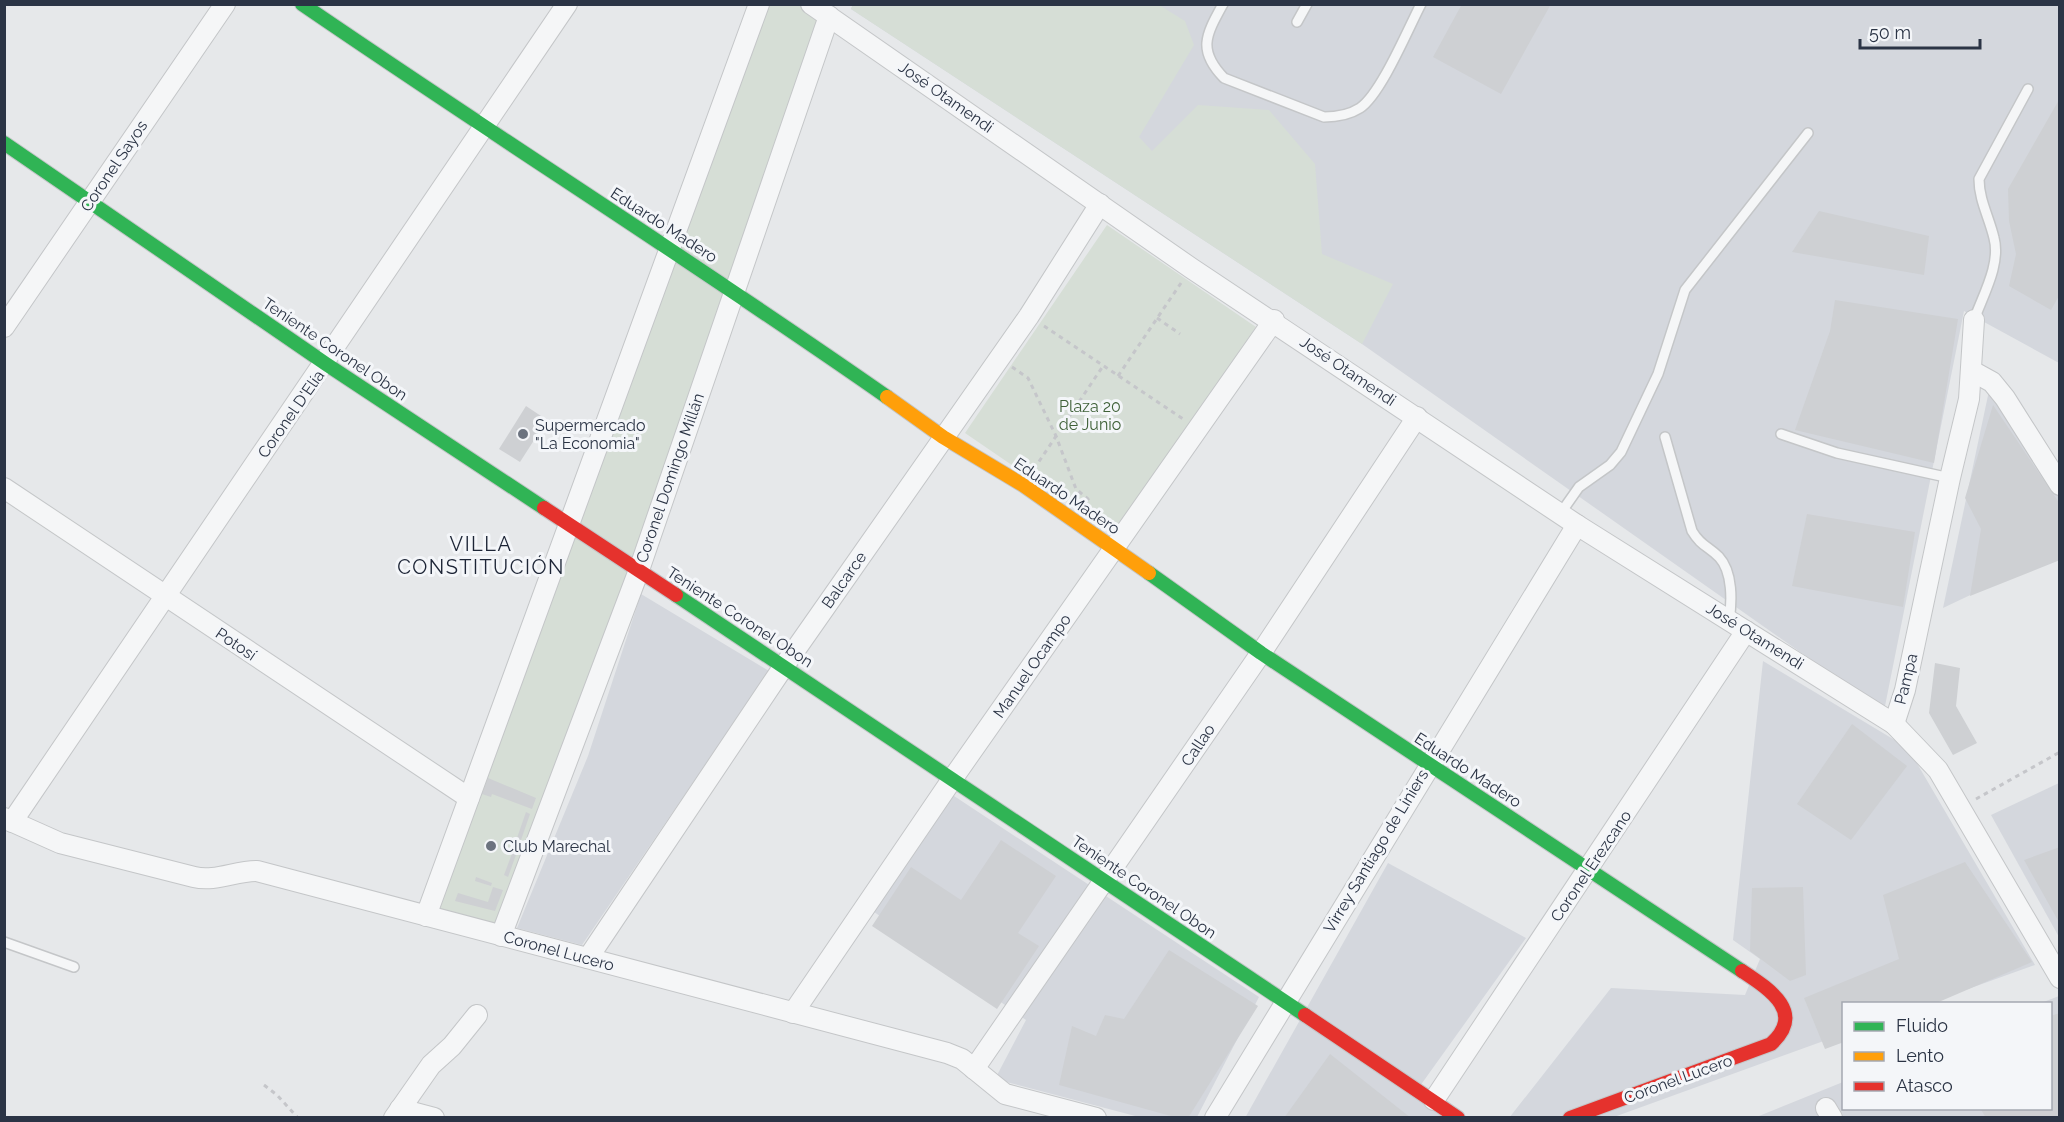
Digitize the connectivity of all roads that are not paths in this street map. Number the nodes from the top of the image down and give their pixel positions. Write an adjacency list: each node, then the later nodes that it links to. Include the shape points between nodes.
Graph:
1 (225, 4): 15 (street, Coronel Sayos)
2 (302, 4): 12 (street, Eduardo Madero)
3 (567, 4): 12 (street, Coronel D'Elía)
4 (759, 4): 17 (street)
5 (811, 4): 9 (street, José Otamendi)
6 (1223, 4): 8 (lane, via 1206,40 1212,65 1224,78 1324,117 1349,114 1366,103)
7 (1307, 4): 10 (lane)
8 (1421, 4)
9 (830, 16): 16 (street, José Otamendi); 18 (street, Coronel Domingo Millán)
10 (1297, 22)
11 (2028, 89): 19 (lane, via 1979,179 1979,194 1995,240 1996,257)
12 (482, 127): 17 (street, Eduardo Madero); 22 (street, Coronel D'Elía)
13 (1808, 133): 31 (lane, via 1684,290 1658,374 1621,452 1579,487)
14 (4, 143): 15 (street, Teniente Coronel Obon)
15 (90, 201): 21 (street, Coronel Sayos); 22 (street, Teniente Coronel Obon)
16 (1100, 204): 20 (street, José Otamendi); 26 (street, Balcarce, via 1029,315)
17 (670, 250): 18 (street, Eduardo Madero); 32 (street)
18 (734, 290): 26 (street, Eduardo Madero); 34 (street, Coronel Domingo Millán)
19 (1974, 320): 23 (street, Pampa)
20 (1274, 321): 24 (street, José Otamendi); 33 (street, Manuel Ocampo)
21 (4, 327)
22 (326, 364): 32 (street, Teniente Coronel Obon); 35 (street, Coronel D'Elía)
23 (1972, 371): 28 (street, Pampa); 29 (street, via 1992,382 2005,398)
24 (1417, 417): 31 (street, José Otamendi); 37 (street, Callao)
25 (1781, 434): 28 (lane, via 1837,453)
26 (943, 437): 33 (street, Eduardo Madero, via 1023,485); 38 (street, Balcarce)
27 (1665, 437): 36 (lane, via 1692,531 1700,544 1719,557 1725,569)
28 (1950, 478): 39 (street, Pampa, via 1905,690)
29 (2060, 485)
30 (4, 488): 35 (street, Potosí)
31 (1569, 519): 36 (street, José Otamendi); 40 (street, Virrey Santiago de Liniers)
32 (569, 526): 34 (street, Teniente Coronel Obon); 42 (street)
33 (1114, 548): 37 (street, Eduardo Madero); 41 (street, Manuel Ocampo)
34 (639, 570): 38 (street, Teniente Coronel Obon); 47 (street, Coronel Domingo Millán)
35 (164, 596): 42 (street, Potosí); 43 (street, Coronel D'Elía)
36 (1737, 626): 39 (street, José Otamendi); 44 (street, Coronel Erezcano)
37 (1262, 653): 40 (street, Eduardo Madero); 45 (street, Callao)
38 (784, 666): 41 (street, Teniente Coronel Obon); 49 (street, Balcarce)
39 (1894, 724): 51 (street, Pampa, via 1938,770)
40 (1429, 764): 44 (street, Eduardo Madero); 52 (street, Virrey Santiago de Liniers)
41 (953, 778): 45 (street, Teniente Coronel Obon); 53 (street, Manuel Ocampo)
42 (469, 798): 46 (street)
43 (8, 820): 46 (street, Coronel Lucero, via 60,843 194,877 257,871)
44 (1589, 868): 55 (street, Eduardo Madero, via 1771,990 1786,1018); 57 (street, Coronel Erezcano)
45 (1105, 881): 52 (street, Teniente Coronel Obon); 56 (street, Callao)
46 (426, 916): 47 (street, Coronel Lucero)
47 (501, 936): 49 (street, Coronel Lucero)
48 (4, 942): 50 (lane)
49 (588, 958): 53 (street, Coronel Lucero)
50 (74, 967)
51 (2060, 978)
52 (1286, 1000): 57 (street, Teniente Coronel Obon); 61 (street, Virrey Santiago de Liniers)
53 (793, 1013): 56 (street, Coronel Lucero, via 947,1053)
54 (477, 1015): 58 (street, via 431,1065)
55 (1783, 1035): 63 (street, Coronel Lucero, via 1771,1044 1717,1066)
56 (974, 1069): 60 (street, Coronel Lucero, via 1005,1094)
57 (1434, 1100): 62 (street, Teniente Coronel Obon)
58 (397, 1113): 59 (street)
59 (434, 1118)
60 (1096, 1118)
61 (1215, 1118)
62 (1458, 1118)
63 (1570, 1118)

